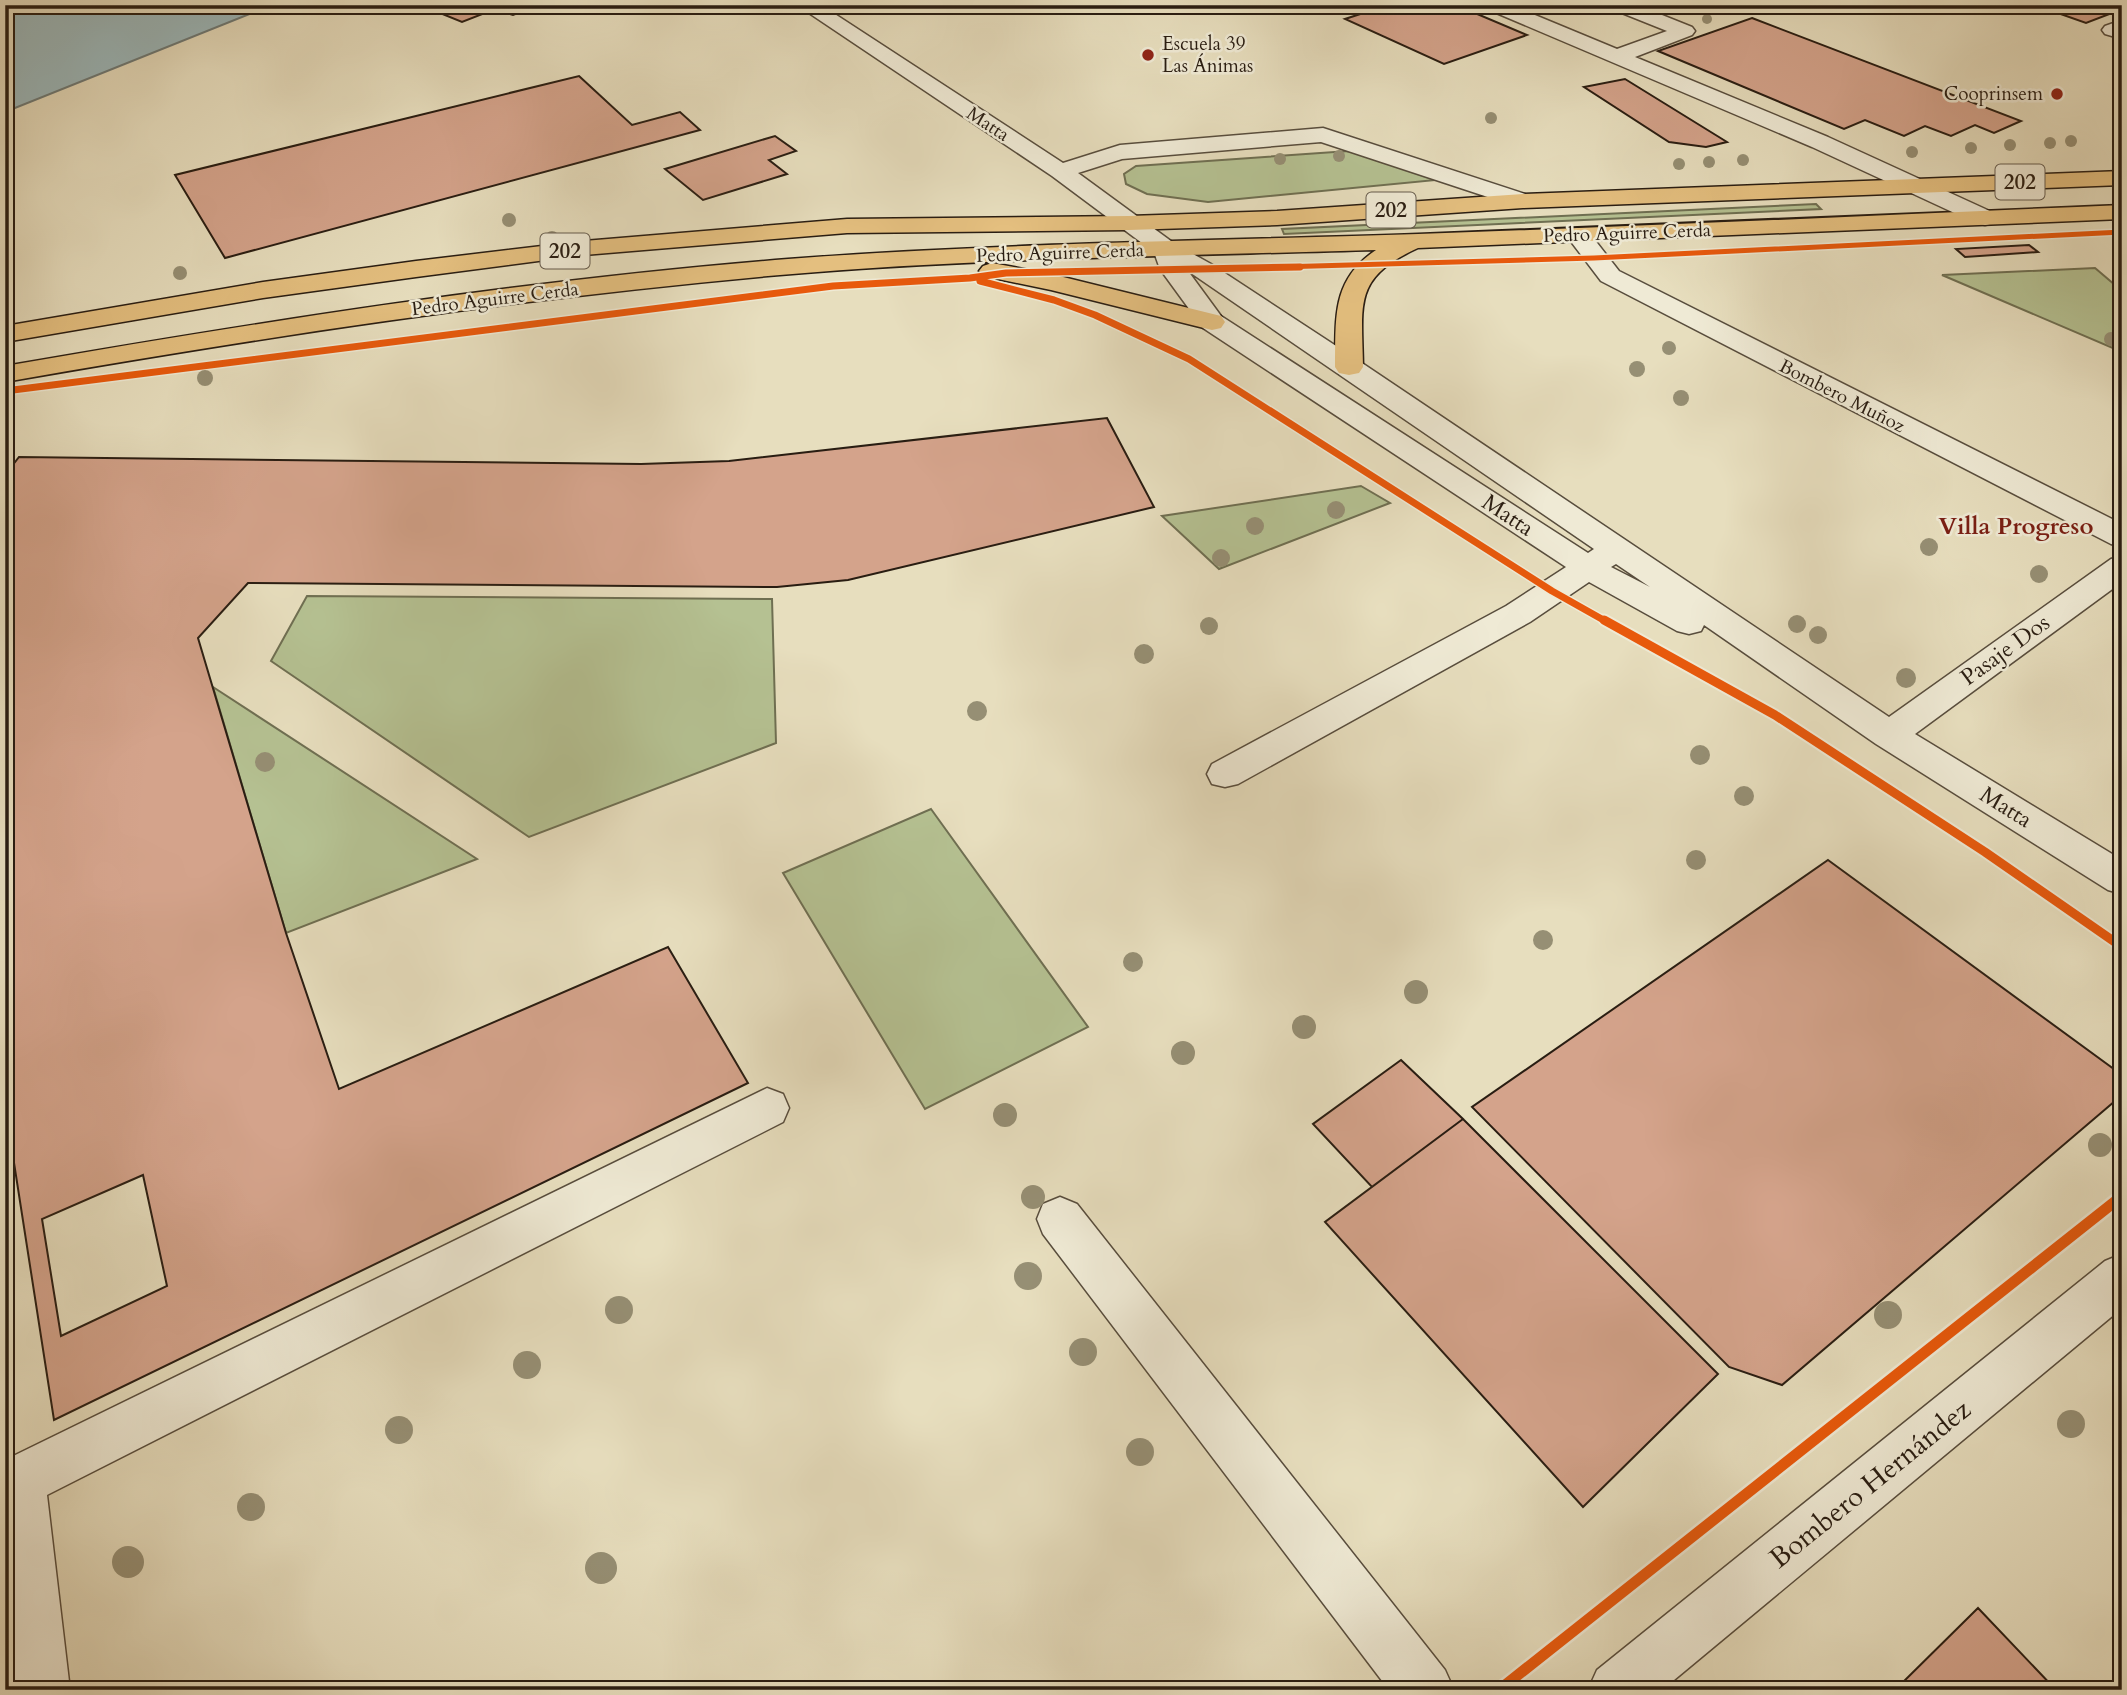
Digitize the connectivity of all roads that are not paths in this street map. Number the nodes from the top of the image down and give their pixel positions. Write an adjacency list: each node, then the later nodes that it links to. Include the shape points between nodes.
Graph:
1 (807, 5): 7 (street, Matta)
2 (1494, 5): 6 (street)
3 (1619, 5): 6 (street, via 1685,31)
4 (2122, 26): 5 (street, via 2112,30)
5 (2122, 33)
6 (1618, 56): 9 (street)
7 (1060, 171): 10 (street, via 1120,152 1323,135); 13 (street, Matta)
8 (2122, 178): 9 (highway, Pedro Aguirre Cerda / 202)
9 (1919, 187): 10 (highway, Pedro Aguirre Cerda / 202); 12 (street)
10 (1523, 201): 13 (highway, Pedro Aguirre Cerda / 202)
11 (2122, 212): 12 (highway, Pedro Aguirre Cerda / 202)
12 (1985, 218): 14 (highway, Pedro Aguirre Cerda / 202)
13 (1129, 223): 16 (street, Matta); 19 (highway, Pedro Aguirre Cerda / 202, via 847,226 584,248 275,289)
14 (1578, 235): 15 (highway, Pedro Aguirre Cerda / 202); 22 (street, Bombero Muñoz, via 1610,276)
15 (1415, 241): 16 (highway, Pedro Aguirre Cerda / 202); 20 (highway, via 1381,256 1357,281 1350,297)
16 (1166, 249): 17 (highway, Pedro Aguirre Cerda / 202); 18 (street, Matta, via 1173,269); 20 (street, Matta)
17 (896, 259): 18 (highway, via 1006,273); 21 (highway, Pedro Aguirre Cerda / 202, via 443,305)
18 (1212, 322): 25 (street, Matta)
19 (5, 334)
20 (1349, 368): 23 (street, Matta)
21 (5, 374)
22 (2122, 537)
23 (1617, 547): 25 (street); 26 (street, Matta)
24 (2122, 566): 26 (street, Pasaje Dos)
25 (1589, 568): 26 (street, Matta); 27 (street, via 1518,614)
26 (1889, 735): 28 (street, Matta)
27 (1224, 774)
28 (2122, 879)
29 (767, 1108): 32 (street, via 19,1481)
30 (1060, 1219): 33 (street)
31 (2122, 1278): 34 (street, Bombero Hernández)
32 (41, 1690)
33 (1425, 1690)
34 (1617, 1690)

